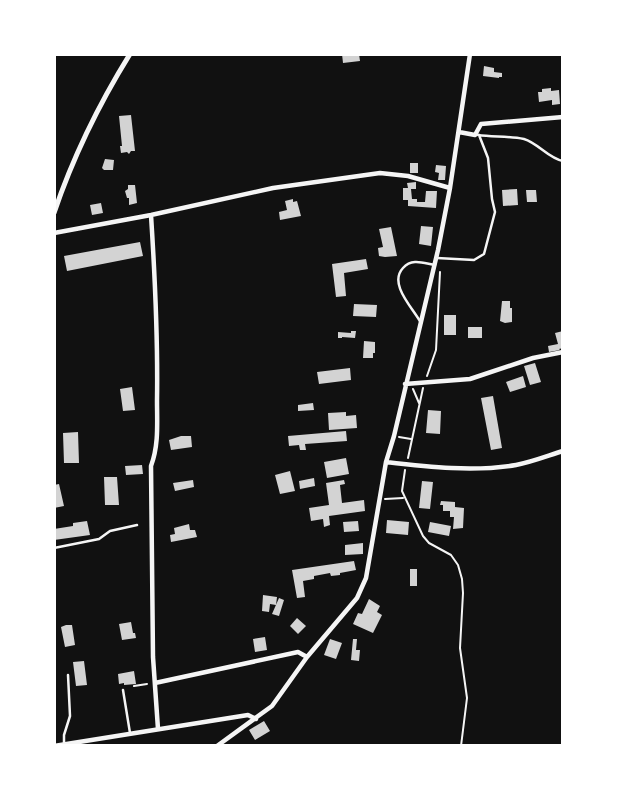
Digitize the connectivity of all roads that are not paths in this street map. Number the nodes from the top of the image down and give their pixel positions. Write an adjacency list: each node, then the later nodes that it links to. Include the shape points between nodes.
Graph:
1 (130, 54): 8 (street, via 88,130)
2 (470, 54): 4 (street)
3 (563, 117): 5 (street, via 481,124)
4 (459, 132): 5 (street); 7 (street)
5 (477, 135): 6 (lane, via 525,140); 11 (lane, via 488,158 495,212 484,254 474,260)
6 (563, 161)
7 (450, 188): 9 (street, via 380,173 273,188); 11 (street)
8 (54, 213)
9 (151, 215): 10 (street); 22 (street, via 158,371 156,453 151,466)
10 (54, 233)
11 (436, 258): 12 (street)
12 (435, 265): 13 (street); 13 (lane, via 416,261 406,265 397,280)
13 (421, 323): 15 (street)
14 (563, 352): 15 (street, via 470,379)
15 (408, 385): 17 (street)
16 (563, 451): 17 (street, via 516,465 485,468)
17 (386, 462): 20 (street, via 366,578 356,598)
18 (137, 524): 19 (lane, via 99,539)
19 (54, 548)
20 (307, 657): 22 (street, via 298,652); 24 (street, via 276,701)
21 (68, 675): 27 (lane, via 70,716)
22 (155, 683): 25 (street)
23 (123, 690): 26 (lane)
24 (256, 719): 25 (street, via 248,715); 29 (street)
25 (158, 729): 26 (street)
26 (130, 733): 27 (street)
27 (64, 744): 28 (street)
28 (54, 746)
29 (217, 746)

